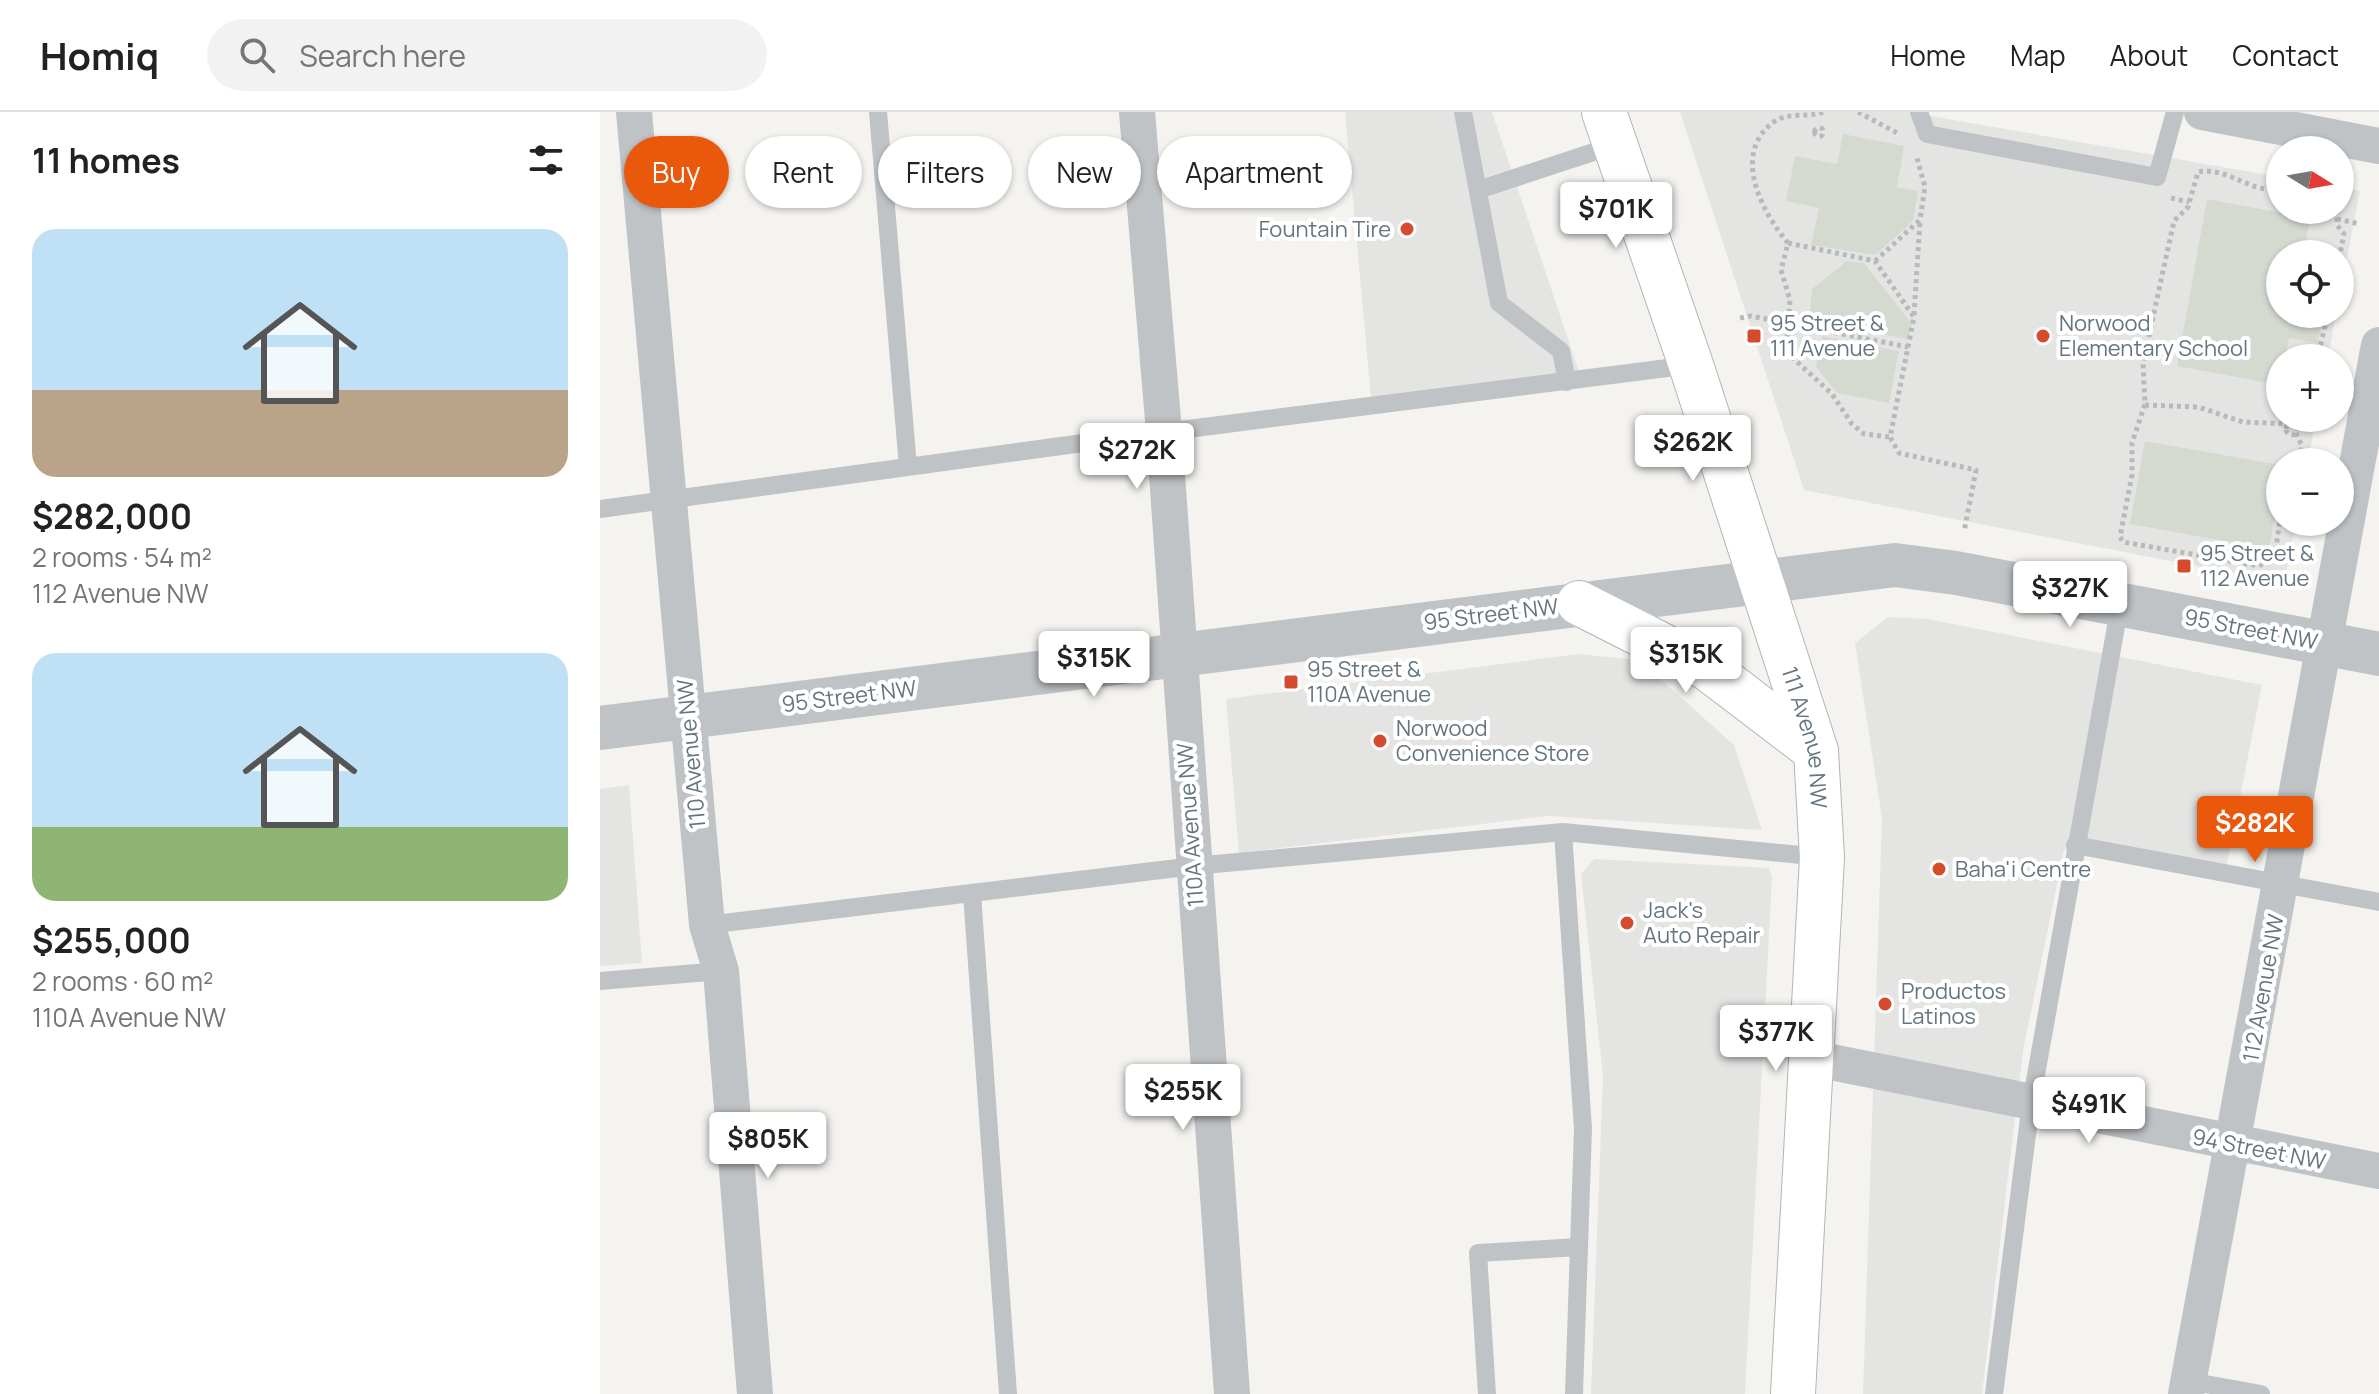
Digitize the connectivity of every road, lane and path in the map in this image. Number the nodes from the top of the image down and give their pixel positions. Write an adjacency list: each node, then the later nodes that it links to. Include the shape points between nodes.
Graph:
1 (634, 112): 39 (street, 110 Avenue NW)
2 (878, 112): 38 (lane)
3 (1137, 112): 33 (street, 110A Avenue NW)
4 (1463, 112): 17 (lane)
5 (1823, 112): 10 (path)
6 (1858, 112): 15 (path, via 1892,128)
7 (1919, 112): 8 (lane, via 1927,134 2157,177)
8 (2175, 112)
9 (2202, 112): 13 (street)
10 (1815, 115): 12 (path); 21 (path, via 1777,119 1756,149 1753,184 1767,218)
11 (1610, 128): 17 (lane); 28 (main road, 111 Avenue NW)
12 (1818, 128)
13 (2379, 146)
14 (1922, 151): 15 (path, via 1924,155)
15 (1915, 159): 18 (path, via 1925,187)
16 (2266, 188): 30 (path, via 2198,172 2188,207 2174,221 2143,363)
17 (1478, 190): 29 (lane, via 1499,303 1561,351)
18 (1920, 220): 22 (path); 23 (path)
19 (2354, 223): 20 (path)
20 (2360, 224)
21 (1788, 243): 22 (path); 25 (path, via 1781,270 1790,300)
22 (1875, 261): 23 (path)
23 (1914, 317): 27 (path)
24 (1740, 318): 25 (path)
25 (1788, 324): 27 (path); 36 (path, via 1794,359 1832,394 1852,424 1864,434)
26 (2379, 345): 31 (street, 112 Avenue NW)
27 (1908, 347): 36 (path)
28 (1691, 365): 29 (lane); 45 (main road, 111 Avenue NW)
29 (1567, 382): 33 (lane)
30 (2145, 404): 32 (path, via 2198,407 2243,422); 43 (path, via 2132,443 2132,475 2120,529 2123,542 2259,566)
31 (2374, 404): 48 (street, 112 Avenue NW)
32 (2266, 422)
33 (1164, 432): 38 (lane); 49 (street, 110A Avenue NW)
34 (2287, 432): 35 (path)
35 (2296, 433): 37 (path)
36 (1890, 437): 41 (path, via 1899,453 1976,470)
37 (2302, 448)
38 (908, 467): 39 (lane)
39 (668, 500): 40 (lane); 51 (street, 110 Avenue NW)
40 (600, 509)
41 (1964, 532)
42 (2278, 536): 43 (path)
43 (2275, 555): 44 (path)
44 (2298, 559)
45 (1760, 580): 46 (street, 95 Street NW); 47 (street, 95 Street NW, via 1895,565); 53 (main road, 111 Avenue NW)
46 (1579, 603): 49 (street, 95 Street NW); 53 (main road, via 1707,668)
47 (2120, 604): 48 (street, 95 Street NW); 55 (lane)
48 (2323, 643): 50 (street, 95 Street NW); 58 (street, 112 Avenue NW)
49 (1178, 654): 51 (street, 95 Street NW); 57 (street, 110A Avenue NW)
50 (2379, 654)
51 (688, 717): 52 (street, 95 Street NW); 61 (street, 110 Avenue NW)
52 (600, 728)
53 (1816, 751): 56 (main road, 111 Avenue NW)
54 (1563, 832): 56 (lane); 57 (lane); 68 (lane, via 1583,1129)
55 (2075, 845): 58 (lane); 65 (lane)
56 (1822, 857): 64 (main road, 111 Avenue NW)
57 (1194, 866): 59 (lane); 72 (street, 110A Avenue NW)
58 (2282, 884): 60 (lane); 66 (street, 112 Avenue NW)
59 (972, 894): 61 (lane); 71 (lane)
60 (2379, 902)
61 (707, 925): 62 (street, 110 Avenue NW)
62 (721, 971): 63 (lane); 70 (street, 110 Avenue NW)
63 (600, 981)
64 (1811, 1058): 65 (street, 94 Street NW); 75 (main road, 111 Avenue NW)
65 (2031, 1103): 66 (street, 94 Street NW); 76 (lane)
66 (2234, 1145): 67 (street, 94 Street NW); 69 (street, 112 Avenue NW)
67 (2379, 1171)
68 (1579, 1247): 73 (lane, via 1478,1253); 74 (lane)
69 (2187, 1388): 77 (lane)
70 (755, 1394)
71 (1008, 1394)
72 (1232, 1394)
73 (1487, 1394)
74 (1574, 1394)
75 (1793, 1394)
76 (1994, 1394)
77 (2261, 1394)

